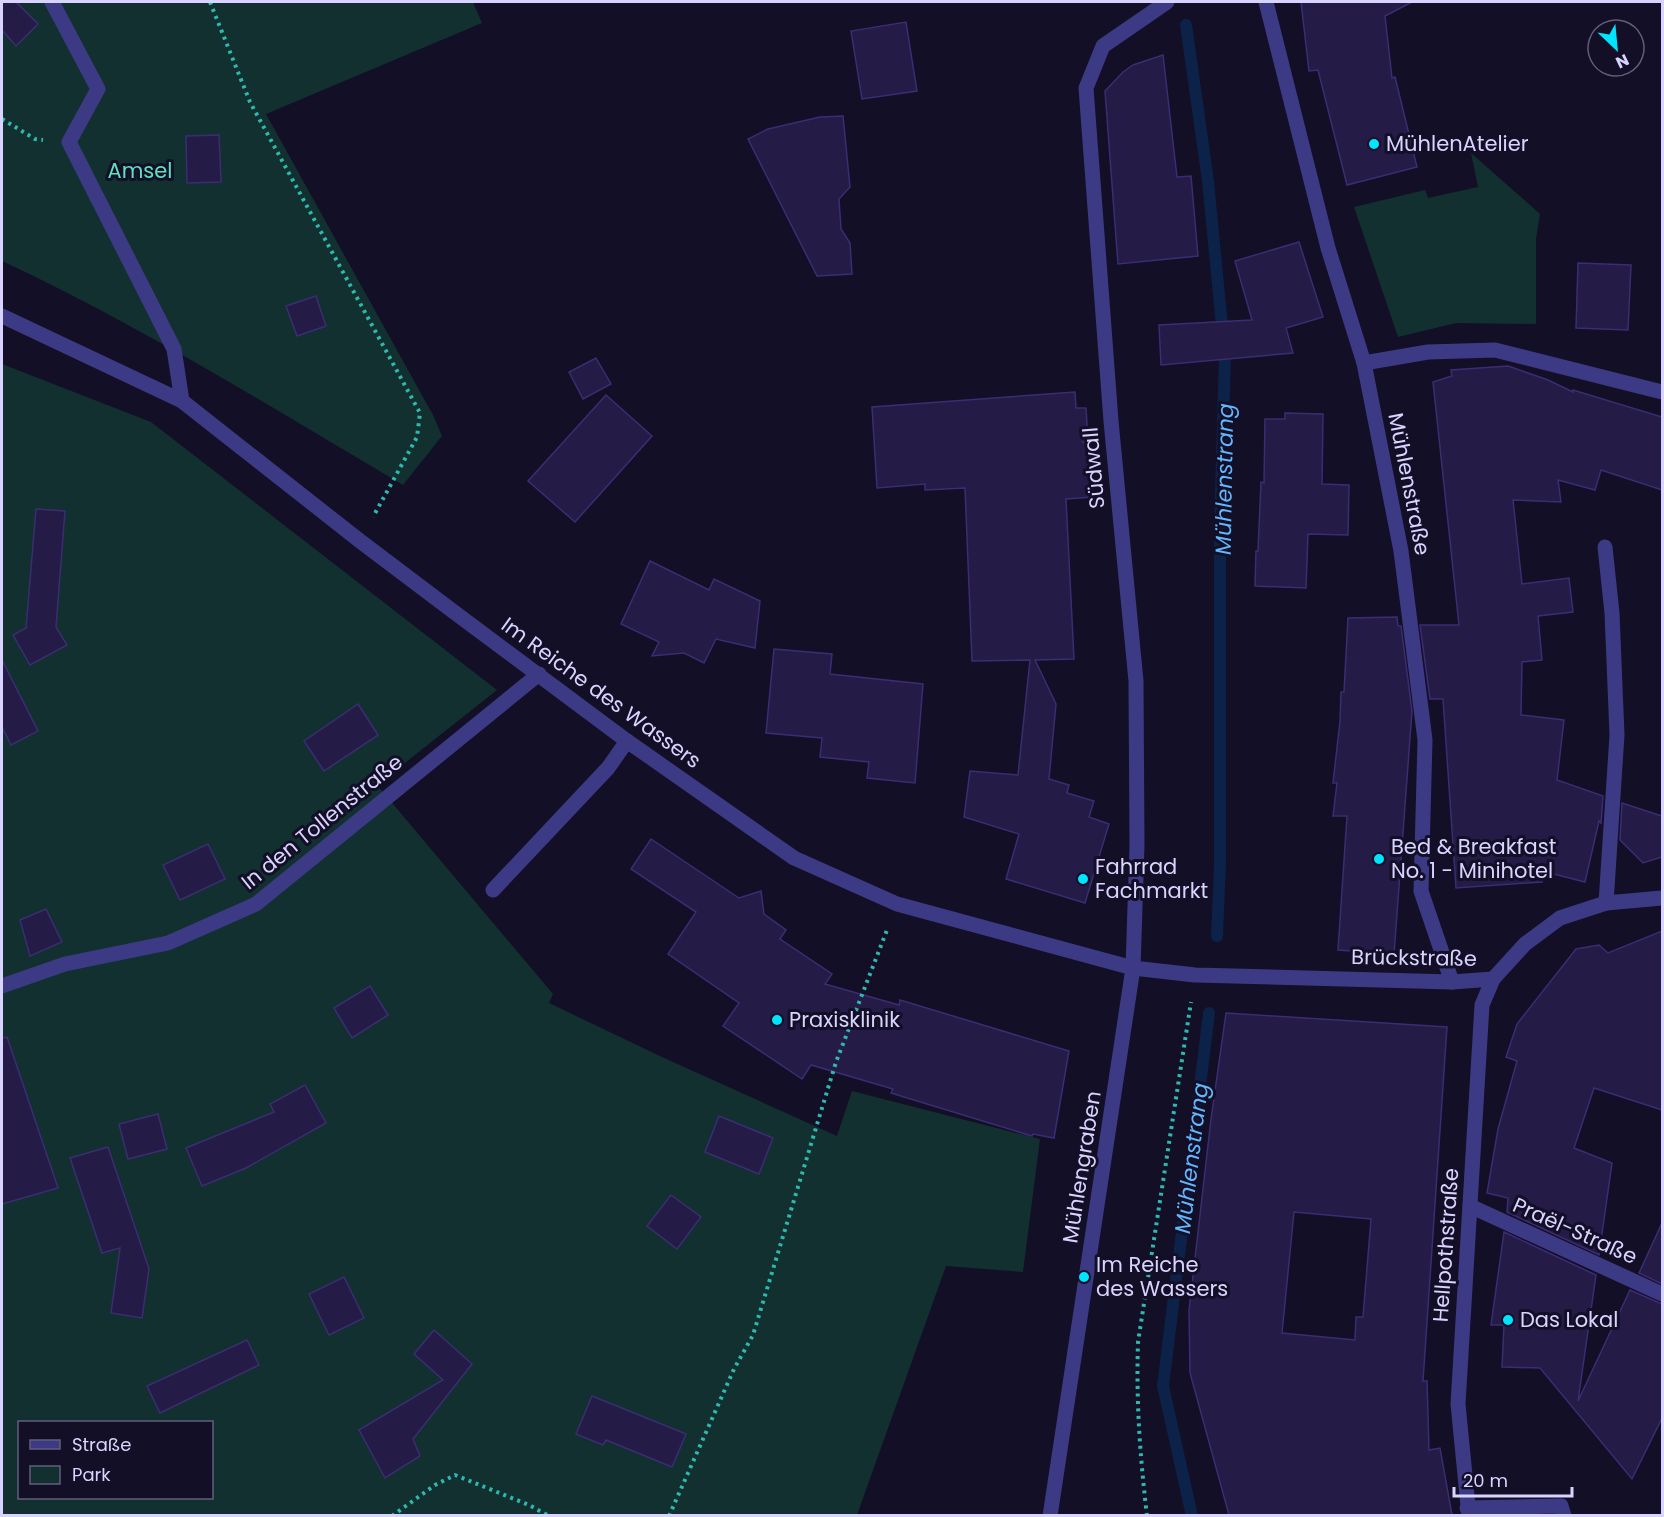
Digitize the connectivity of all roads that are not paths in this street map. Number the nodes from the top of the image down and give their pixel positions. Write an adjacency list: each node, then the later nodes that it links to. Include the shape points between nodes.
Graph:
1 (52, 2): 7 (street, via 98,89 69,142 174,349)
2 (1167, 2): 14 (street, Südwall, via 1103,46 1086,88 1111,421 1136,681)
3 (1266, 2): 5 (street, Mühlenstraße, via 1328,248)
4 (2, 316): 7 (street, Im Reiche des Wassers)
5 (1364, 363): 6 (street, via 1428,352 1495,350); 17 (street, Mühlenstraße, via 1401,551 1425,740 1421,891)
6 (1662, 392)
7 (182, 401): 9 (street, Im Reiche des Wassers, via 360,541)
8 (1605, 547): 13 (street, via 1617,735)
9 (539, 674): 10 (street, Im Reiche des Wassers); 18 (street, In den Tollenstraße, via 256,904 168,944 66,964)
10 (627, 741): 11 (street, via 608,768); 14 (street, Im Reiche des Wassers, via 794,858 897,904)
11 (493, 890)
12 (1662, 898): 13 (street, Brückstraße)
13 (1606, 903): 16 (street, Brückstraße, via 1560,918 1525,944)
14 (1133, 968): 15 (street, Im Reiche des Wassers); 22 (street, Mühlengraben)
15 (1232, 975): 17 (street, Brückstraße)
16 (1493, 980): 17 (street, Brückstraße); 19 (street, Hellpothstraße, via 1482,1005)
17 (1452, 982)
18 (2, 986)
19 (1470, 1206): 20 (street, Praël-Straße); 21 (street, Hellpothstraße, via 1458,1404)
20 (1662, 1294)
21 (1468, 1512): 23 (street, via 1561,1506)
22 (1050, 1515)
23 (1564, 1515)

